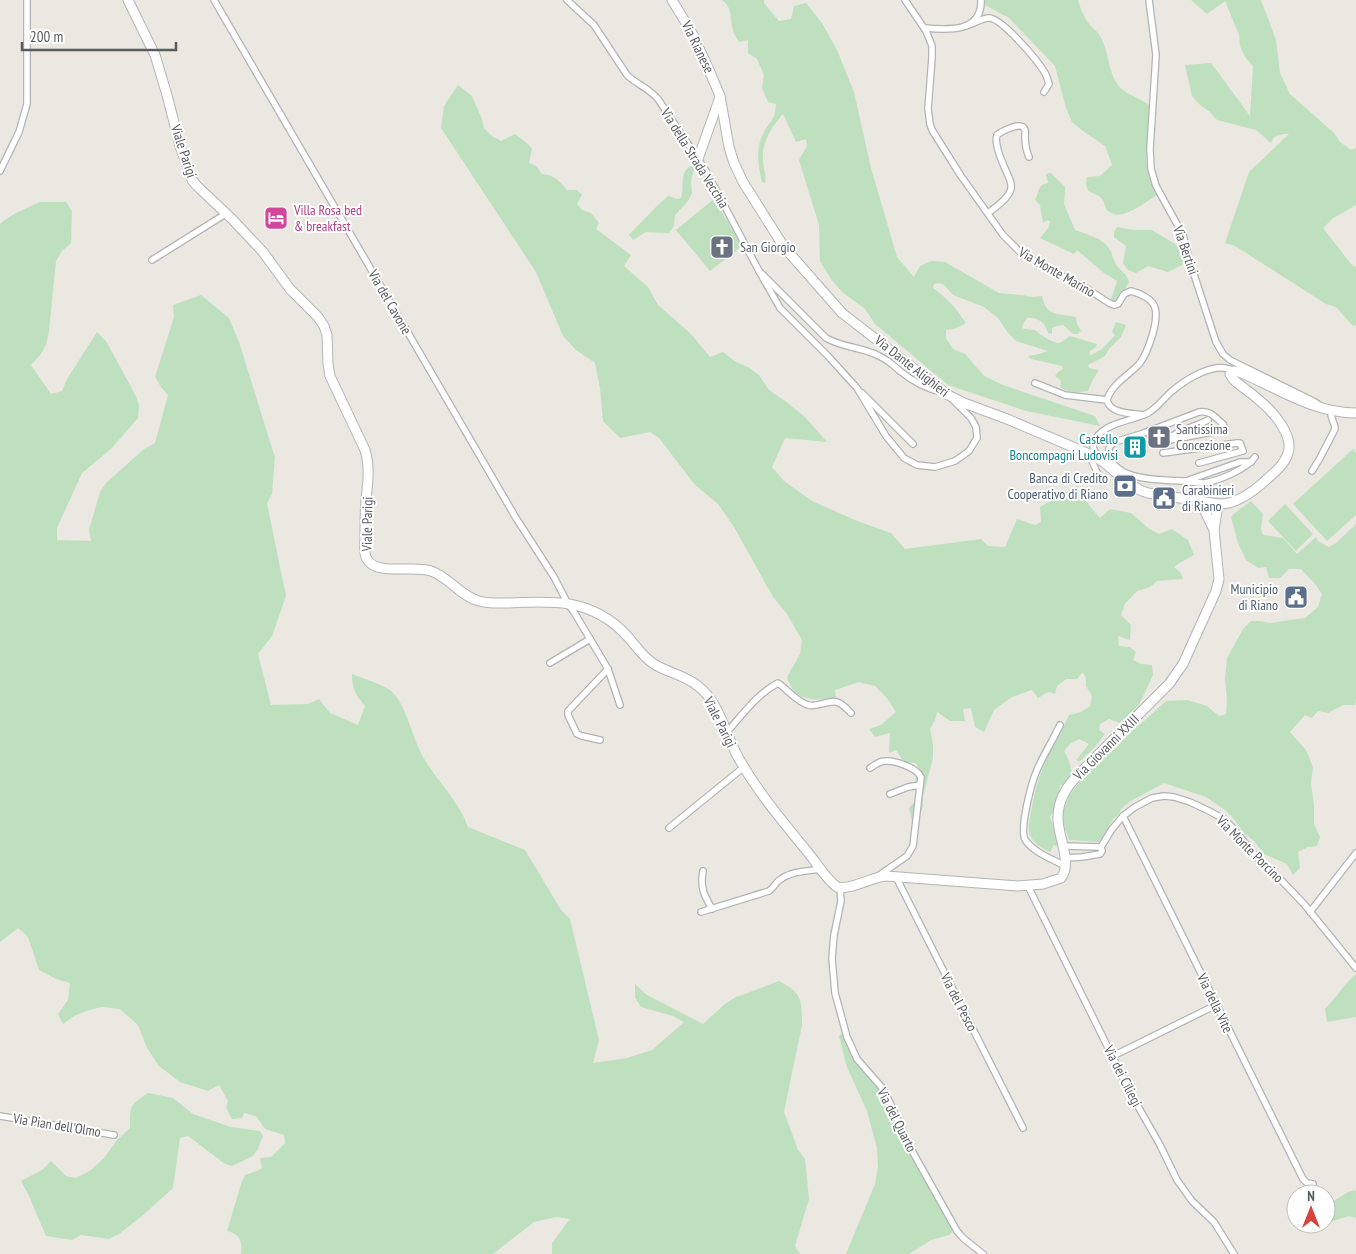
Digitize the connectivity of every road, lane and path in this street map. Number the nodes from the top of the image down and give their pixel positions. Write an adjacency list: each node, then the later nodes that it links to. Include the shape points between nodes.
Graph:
1 (27, 0): 15 (street, via 27,104 19,132)
2 (128, 0): 17 (street, Viale Parigi, via 156,60 190,176)
3 (214, 0): 41 (street, Via del Cavone)
4 (567, 0): 14 (street, Via della Strada Vecchia, via 594,25 627,75 656,97)
5 (672, 0): 12 (street, Via Rianese, via 692,32)
6 (905, 0): 10 (street, Via Monte Marino)
7 (981, 0): 9 (street, via 978,16)
8 (1148, 0): 25 (street, Via Bertini, via 1156,55 1151,169 1156,186 1183,235 1216,342 1228,358)
9 (966, 26): 10 (street); 11 (street, via 990,18 1005,28 1045,73 1049,84)
10 (924, 28): 16 (street, Via Monte Marino, via 932,49 930,127)
11 (1044, 92)
12 (720, 96): 14 (street); 23 (street, Via Dante Alighieri, via 734,163 788,252 846,316)
13 (1029, 157): 16 (street, via 1023,127 1015,126 997,135 998,150 1011,189 1009,195)
14 (698, 159): 19 (street, Via della Strada Vecchia)
15 (0, 171)
16 (988, 213): 24 (street, Via Monte Marino, via 1022,254 1041,265 1114,305 1124,294 1132,291 1147,298 1154,306 1155,323 1143,357)
17 (227, 214): 18 (street); 41 (street, Viale Parigi, via 290,289 314,312 325,330 330,376 368,460 365,519 368,562 380,568 430,570 480,601)
18 (152, 260)
19 (759, 271): 22 (street, via 780,308); 23 (street, Via della Strada Vecchia, via 826,338 877,354 922,386)
20 (1234, 371): 25 (street); 27 (street, via 1218,368 1195,376); 39 (street, via 1230,372 1233,379 1264,404 1280,424 1288,437 1289,448 1285,460 1261,485 1228,504)
21 (1035, 383): 24 (street, via 1066,395)
22 (857, 388): 23 (street, via 900,454 912,463 929,467 960,458 977,436 971,418); 29 (street)
23 (944, 392): 31 (street, Via Dante Alighieri, via 960,402)
24 (1107, 400): 27 (street, via 1116,410)
25 (1329, 411): 26 (street); 36 (street, via 1335,429)
26 (1356, 413)
27 (1144, 415): 33 (street, via 1110,427 1097,436 1093,448)
28 (1208, 420): 35 (street, via 1164,442 1217,431 1224,426 1210,412 1200,412 1115,442 1108,451)
29 (913, 444)
30 (1163, 453): 34 (street, via 1240,443 1243,451)
31 (1089, 454): 33 (street, Via Dante Alighieri); 37 (street)
32 (1253, 460): 35 (street, via 1236,472 1201,483 1150,479)
33 (1103, 461): 35 (street, Via Dante Alighieri)
34 (1199, 463)
35 (1118, 471): 38 (street, Via Dante Alighieri, via 1140,491)
36 (1312, 471)
37 (1101, 480)
38 (1200, 501): 39 (street, Via Dante Alighieri); 40 (street, Via Giovanni XXIII)
39 (1218, 504): 40 (street, Via Giovanni XXIII)
40 (1214, 530): 56 (street, Via Giovanni XXIII, via 1218,588 1183,664 1166,687 1067,789 1057,818)
41 (568, 604): 42 (street, Via del Cavone); 48 (street, Viale Parigi, via 586,608 610,621 652,663 699,686 713,701)
42 (590, 639): 43 (street); 44 (street, Via del Cavone)
43 (550, 663)
44 (608, 669): 45 (street, Via del Cavone); 49 (street, via 568,713 578,734)
45 (620, 705)
46 (851, 713): 48 (street, via 836,701 816,706 807,704 778,683 759,696)
47 (1060, 725): 59 (street, via 1034,777 1023,833 1026,842 1034,849 1048,858)
48 (727, 732): 50 (street, Viale Parigi)
49 (600, 740)
50 (744, 767): 55 (street); 60 (street, Viale Parigi)
51 (870, 768): 52 (street, via 886,760 906,766 920,774)
52 (920, 785): 53 (street); 62 (street, via 914,844 908,854)
53 (890, 794)
54 (1122, 816): 57 (street, Via Monte Porcino); 68 (street, Via Monte Porcino, via 1139,804 1164,796 1209,811 1230,825); 70 (street, Via della Vite)
55 (669, 828)
56 (1063, 846): 57 (street); 59 (street, Via Giovanni XXIII)
57 (1101, 847): 59 (street, Via Monte Porcino, via 1102,851 1097,856)
58 (1356, 853): 68 (street)
59 (1065, 862): 64 (street, via 1064,874 1059,879)
60 (821, 869): 65 (street, Viale Parigi); 66 (street, via 791,874 778,881 770,891)
61 (703, 872): 66 (street, via 702,887)
62 (877, 877): 63 (street); 65 (street)
63 (896, 877): 64 (street); 73 (street, Via del Pesco)
64 (1028, 886): 71 (street, Via dei Ciliegi)
65 (840, 888): 76 (street, Via del Quarto, via 841,900 832,950 834,986 849,1043 857,1060 884,1090 916,1158 957,1231)
66 (712, 909): 67 (street)
67 (701, 912)
68 (1310, 912): 69 (street, Via Monte Porcino)
69 (1356, 968)
70 (1216, 1005): 71 (street); 75 (street, Via della Vite, via 1303,1179)
71 (1113, 1056): 77 (street, Via dei Ciliegi, via 1176,1180 1214,1222)
72 (0, 1116): 74 (street, Via Pian dell'Olmo)
73 (1023, 1128)
74 (114, 1135)
75 (1313, 1184)
76 (982, 1254)
77 (1234, 1254)

